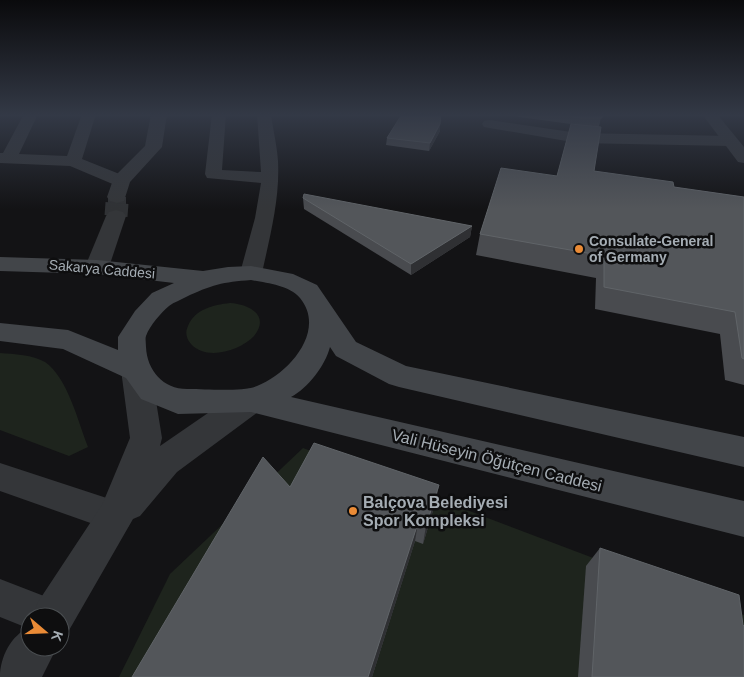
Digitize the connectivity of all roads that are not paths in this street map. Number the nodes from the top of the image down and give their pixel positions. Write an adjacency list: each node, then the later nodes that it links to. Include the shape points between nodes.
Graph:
1 (11, 146): 7 (lane)
2 (79, 146): 9 (lane)
3 (154, 146): 11 (street)
4 (216, 146): 10 (lane, via 213,174)
5 (268, 146): 10 (lane)
6 (734, 146): 8 (street)
7 (4, 157): 9 (lane)
8 (744, 158)
9 (73, 162): 11 (lane)
10 (269, 178): 14 (lane)
11 (118, 198): 13 (street)
12 (0, 264): 13 (main road, Sakarya Caddesi)
13 (97, 267): 15 (main road, Sakarya Caddesi)
14 (252, 273): 15 (main road); 16 (main road, via 284,279 308,291)
15 (203, 279): 18 (main road, via 161,299 144,317 132,337)
16 (321, 311): 19 (main road, via 322,333 314,355 301,372 285,386); 20 (main road, via 346,349 399,376)
17 (0, 332): 18 (main road, via 68,340)
18 (136, 370): 19 (main road, via 152,390 178,402); 22 (street, via 146,438)
19 (251, 400): 22 (street, via 165,461); 23 (main road, Vali Hüseyin Öğütçen Caddesi)
20 (744, 452)
21 (0, 477): 22 (lane)
22 (116, 516): 26 (street)
23 (744, 519)
24 (0, 598): 25 (lane)
25 (23, 607)
26 (59, 607)

